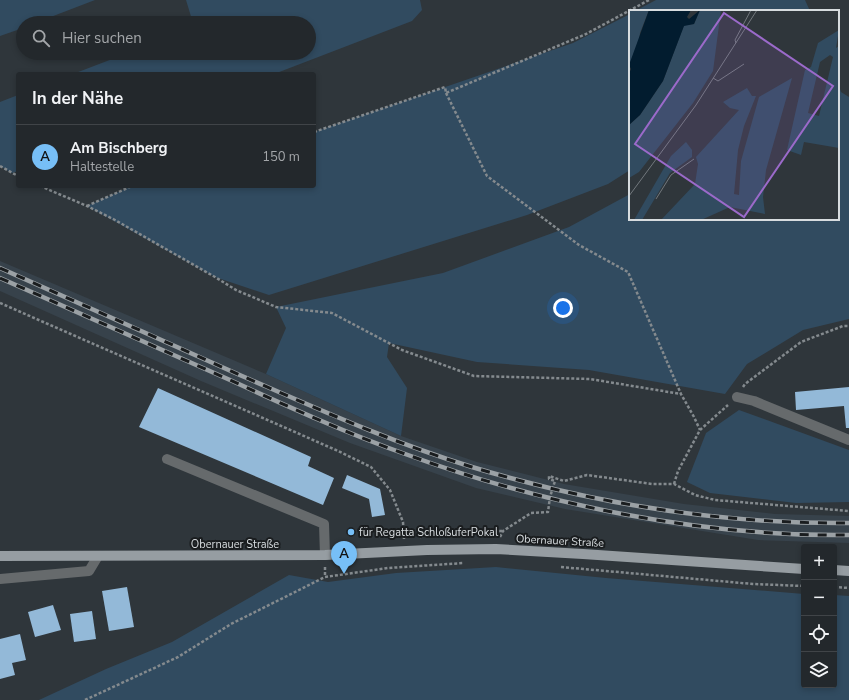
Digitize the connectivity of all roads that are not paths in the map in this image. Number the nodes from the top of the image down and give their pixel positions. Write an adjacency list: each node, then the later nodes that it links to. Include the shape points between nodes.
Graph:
1 (737, 397): 2 (street, via 754,401)
2 (849, 440)
3 (167, 459): 4 (street, via 324,524)
4 (325, 555): 6 (main road, Obernauer Straße); 7 (main road, Obernauer Straße, via 496,549)
5 (0, 556): 6 (main road, Obernauer Straße)
6 (98, 556): 10 (street, via 89,571)
7 (801, 569)
8 (837, 570): 9 (main road)
9 (849, 571)
10 (0, 579)

